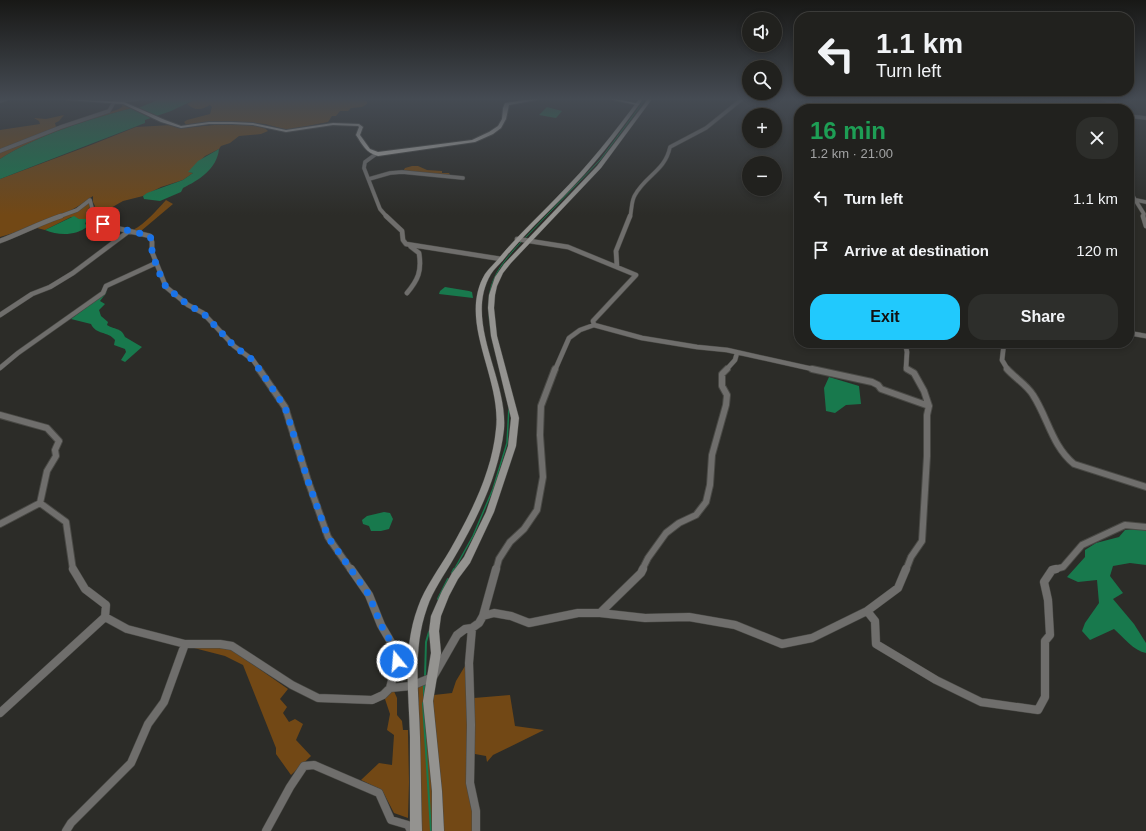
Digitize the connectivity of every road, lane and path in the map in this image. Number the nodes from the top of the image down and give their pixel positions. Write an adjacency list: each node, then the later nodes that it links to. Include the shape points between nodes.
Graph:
1 (33, 138): 7 (street)
2 (360, 138): 8 (main road, via 368,150)
3 (480, 138): 8 (main road, via 473,141)
4 (613, 138): 16 (main road, via 591,165)
5 (618, 138): 18 (main road, via 599,167)
6 (687, 138): 22 (street, via 670,147 668,157 660,169 634,196 628,221 616,251)
7 (0, 151)
8 (376, 154): 10 (street, via 364,164)
9 (463, 178): 10 (street, via 402,172)
10 (369, 179): 19 (street, via 380,209 402,231)
11 (1134, 197): 12 (street)
12 (1136, 200): 13 (street); 14 (street, via 1144,214)
13 (1146, 202)
14 (1146, 226)
15 (129, 231): 17 (street, via 108,226 92,217 88,213 92,208 90,200 77,210 36,224); 21 (street, via 150,236); 24 (street, via 73,273 32,294)
16 (517, 239): 18 (street); 20 (main road)
17 (0, 241)
18 (529, 241): 22 (street, via 568,248); 44 (main road, via 509,262 498,279 491,305 495,335 515,418 512,446 484,526 467,560 455,576 436,616 436,653)
19 (406, 244): 20 (street); 23 (street, via 419,252 422,269 416,283)
20 (501, 259): 45 (main road, via 488,274 479,298 478,312 502,414 497,444 486,489 423,607 412,657)
21 (156, 263): 31 (street, via 106,286 103,293); 46 (street, via 166,287 188,305 203,313 234,346 253,360 285,407 328,537 369,595 381,625 395,649 397,661)
22 (617, 268): 25 (street, via 636,275 593,322)
23 (407, 293)
24 (0, 315)
25 (594, 325): 30 (street, via 642,338); 40 (street, via 580,330 569,338 552,376 541,406 543,477 537,510 499,559)
26 (1134, 334): 27 (street)
27 (1146, 336)
28 (906, 348): 32 (street, via 906,368 914,373)
29 (1003, 348): 34 (street, via 1002,362 1042,409 1046,424 1064,458 1074,464)
30 (737, 353): 32 (street, via 872,382 881,389); 39 (street, via 735,360 722,374 722,386 727,395 726,405 712,455 706,502 696,515 666,533 648,558 641,573)
31 (0, 368)
32 (929, 406): 38 (street, via 922,541 898,588)
33 (0, 415): 35 (street, via 47,428 59,441 55,450 56,456 47,471)
34 (1146, 487)
35 (40, 503): 36 (street); 41 (street, via 66,522 72,568 85,589 106,604)
36 (0, 524)
37 (1146, 527): 38 (street, via 1125,525 1082,546 1063,567 1052,570 1044,582 1050,635 1045,641 1045,698 1038,710 982,702 936,680 876,644 875,621)
38 (867, 611): 39 (street, via 812,638 782,644 735,625 689,617 645,618)
39 (600, 613): 40 (street, via 578,613 529,623 494,613)
40 (483, 616): 42 (street, via 480,623)
41 (105, 617): 43 (street, via 127,629); 47 (street)
42 (472, 628): 44 (street, via 464,629 457,634); 53 (street, via 470,783 476,811)
43 (185, 644): 46 (street, via 232,646 292,685 318,698 372,700); 48 (street, via 164,702 148,724 131,763 70,823)
44 (431, 679): 45 (street); 52 (main road, via 428,701 437,791)
45 (415, 684): 46 (street); 51 (main road)
46 (390, 688)
47 (0, 713)
48 (66, 831)
49 (266, 831): 50 (street, via 304,766 314,765 380,793 391,820 408,825)
50 (411, 831)
51 (416, 831)
52 (438, 831)
53 (476, 831)

